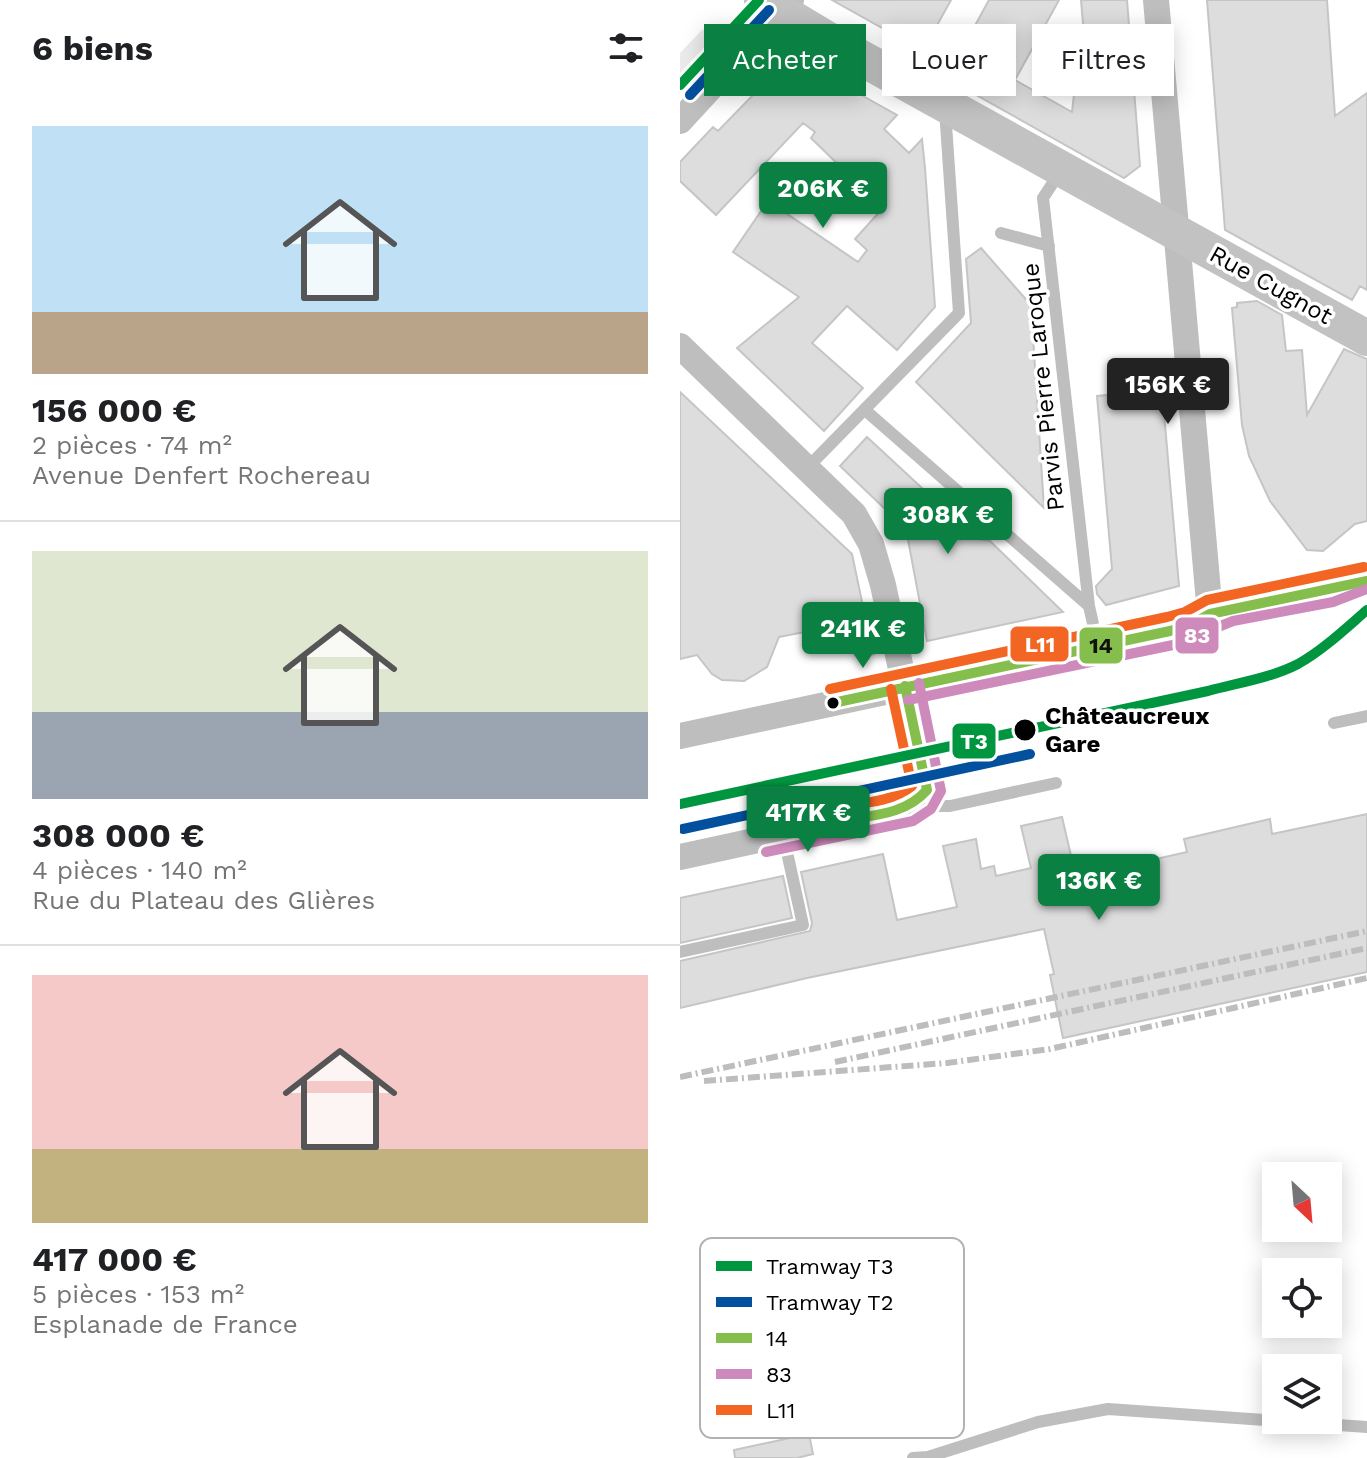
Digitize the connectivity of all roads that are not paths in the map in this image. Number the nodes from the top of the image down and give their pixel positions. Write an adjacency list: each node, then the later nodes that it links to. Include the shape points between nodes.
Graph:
1 (1156, 0): 6 (street)
2 (778, 4): 3 (main road, Rue Cugnot); 4 (street)
3 (944, 103): 5 (main road, Rue Cugnot); 11 (lane, via 959,313)
4 (680, 121)
5 (1062, 169): 6 (main road, Rue Cugnot); 8 (lane, Parvis Pierre Laroque, via 1043,198)
6 (1175, 232): 9 (main road, Rue Cugnot); 15 (street)
7 (1001, 233): 8 (lane)
8 (1049, 246): 14 (lane, Parvis Pierre Laroque)
9 (1367, 338)
10 (680, 346): 12 (street)
11 (865, 410): 12 (lane); 14 (lane)
12 (807, 468): 17 (street, via 854,514 871,544)
13 (1360, 580): 15 (street)
14 (1089, 606): 16 (lane, Parvis Pierre Laroque)
15 (1210, 614): 16 (street, via 1190,625)
16 (1098, 646): 17 (street)
17 (905, 686): 20 (street); 22 (street, via 927,790)
18 (1367, 716): 19 (lane)
19 (1334, 723)
20 (680, 736)
21 (1056, 783): 22 (lane, via 950,806)
22 (910, 807): 23 (street)
23 (783, 834): 24 (street); 25 (lane, via 803,925)
24 (680, 857)
25 (680, 952)
26 (1367, 1427): 27 (lane, via 1108,1409 1038,1422)
27 (913, 1458)

